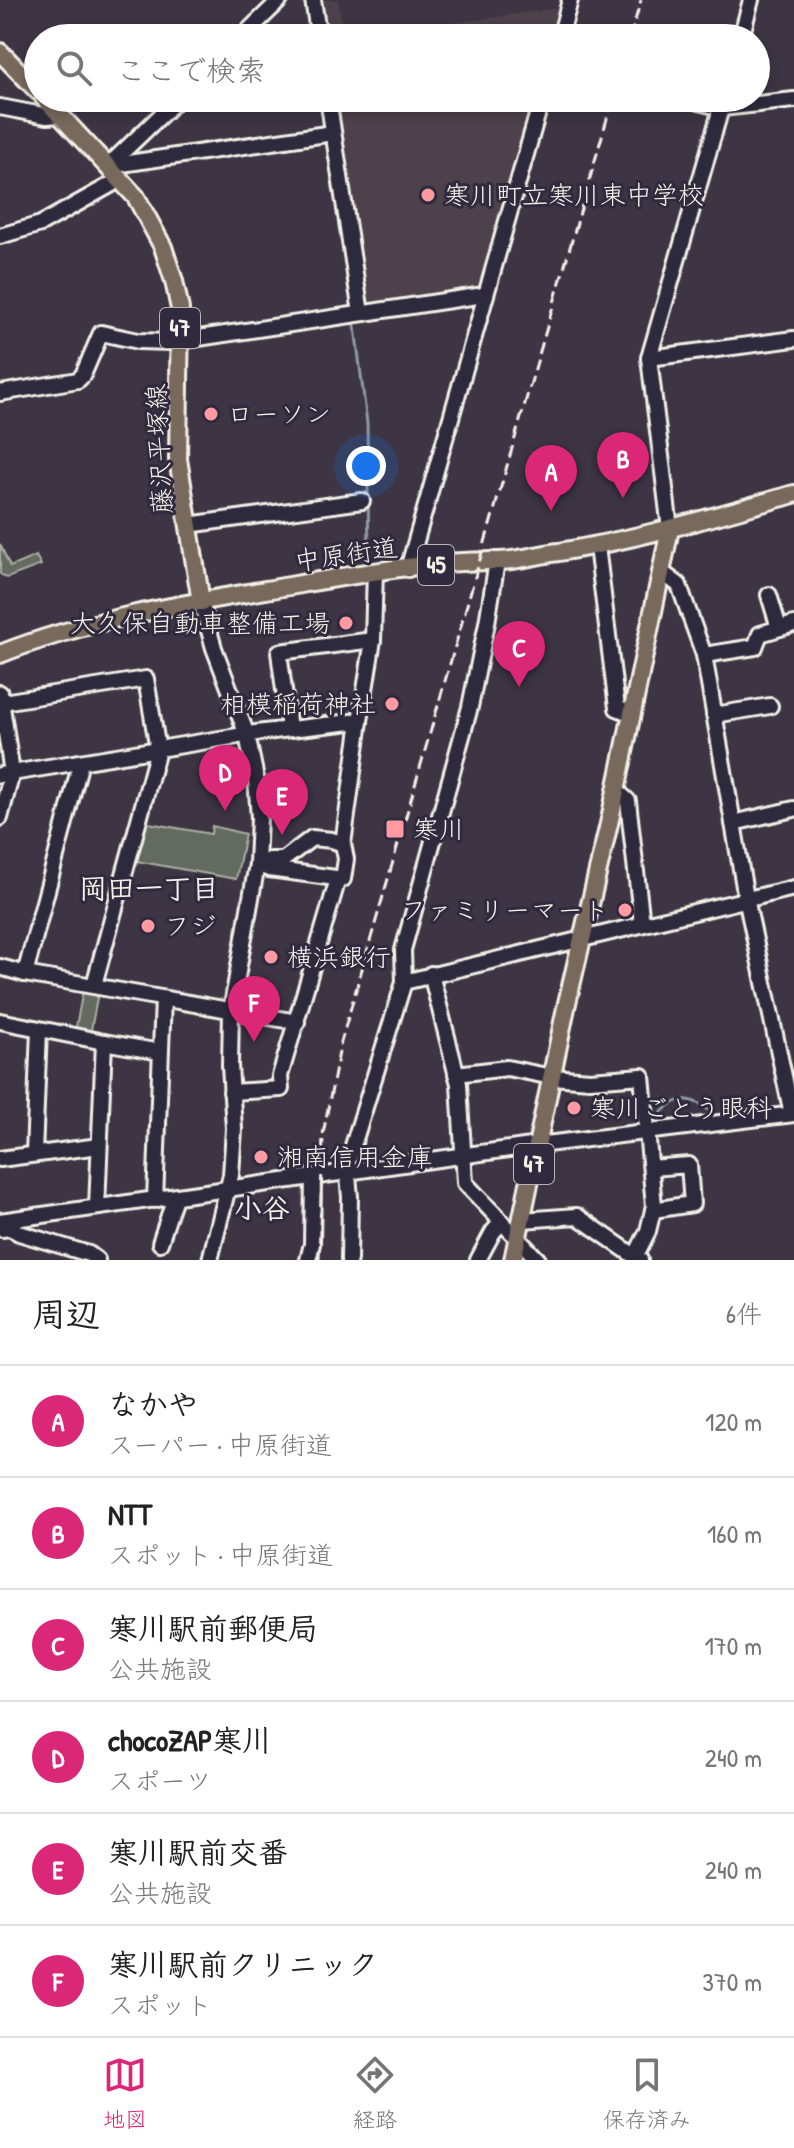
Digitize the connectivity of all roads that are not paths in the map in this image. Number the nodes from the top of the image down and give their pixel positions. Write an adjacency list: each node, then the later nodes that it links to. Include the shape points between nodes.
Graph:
1 (280, 0): 5 (street)
2 (313, 0): 6 (street)
3 (570, 0): 7 (street)
4 (751, 0): 8 (street)
5 (255, 24)
6 (317, 24)
7 (564, 24)
8 (745, 24)
9 (0, 52): 10 (main road)
10 (24, 77)
11 (794, 100): 12 (street)
12 (770, 101)
13 (0, 107): 14 (street)
14 (24, 112)
15 (26, 112): 21 (street)
16 (58, 112): 21 (main road, 藤沢平塚線 / 47)
17 (164, 112): 23 (street)
18 (330, 112): 22 (street)
19 (538, 112): 26 (street)
20 (720, 112): 30 (street)
21 (61, 115): 23 (main road, 藤沢平塚線 / 47)
22 (333, 133): 23 (street); 27 (street)
23 (108, 166): 24 (main road, 藤沢平塚線 / 47)
24 (121, 179): 25 (street, via 41,224); 29 (main road, 藤沢平塚線 / 47, via 163,247 180,309)
25 (0, 236)
26 (484, 295): 27 (street); 38 (street)
27 (354, 314): 29 (street)
28 (794, 339): 30 (street)
29 (180, 340): 31 (street, via 138,341 101,333 78,380); 34 (main road, 藤沢平塚線 / 47, via 178,459)
30 (649, 358): 35 (street)
31 (0, 393)
32 (794, 494): 35 (main road, 中原街道 / 45)
33 (362, 501): 34 (street)
34 (188, 525): 42 (main road, 藤沢平塚線 / 47)
35 (670, 529): 36 (main road, 中原街道 / 45); 40 (main road, 47)
36 (597, 546): 37 (main road, 中原街道 / 45); 50 (street, via 617,708)
37 (497, 561): 38 (main road, 中原街道 / 45); 72 (street, via 470,707 403,950)
38 (408, 569): 39 (main road, 中原街道 / 45)
39 (375, 571): 42 (main road, 中原街道 / 45); 45 (street)
40 (663, 573): 47 (street, via 679,585); 50 (main road, 47)
41 (769, 595): 44 (street)
42 (201, 602): 46 (main road, 中原街道 / 45, via 80,627); 54 (street)
43 (794, 624): 44 (street)
44 (779, 628): 47 (street, via 760,634 755,647)
45 (373, 640): 52 (street); 53 (street, via 279,652)
46 (0, 654)
47 (704, 655): 51 (street)
48 (1, 697): 55 (street, via 146,679); 57 (street)
49 (770, 706): 51 (street)
50 (632, 714): 58 (main road, 47)
51 (714, 715): 61 (street)
52 (360, 721): 53 (street); 62 (street)
53 (289, 729): 54 (street)
54 (247, 735): 55 (street); 63 (street, via 256,778)
55 (158, 750): 56 (street); 73 (street)
56 (81, 762): 57 (street); 70 (street)
57 (6, 774): 60 (street)
58 (616, 790): 67 (street, via 628,801); 68 (main road, 47)
59 (794, 809): 61 (street)
60 (0, 818)
61 (733, 823): 66 (street)
62 (343, 844): 63 (street, via 312,838 283,860); 64 (street, via 345,874)
63 (257, 864): 64 (street); 75 (street)
64 (338, 879): 77 (street)
65 (794, 888): 66 (street)
66 (746, 898): 67 (street); 84 (street)
67 (642, 924): 68 (street)
68 (584, 938): 71 (street); 81 (main road, 47)
69 (0, 967): 70 (street)
70 (25, 974): 73 (street)
71 (431, 974): 72 (street); 82 (street)
72 (404, 982): 92 (street)
73 (94, 985): 74 (street)
74 (163, 999): 75 (street); 80 (street)
75 (231, 1011): 77 (street); 83 (street)
76 (0, 1021): 78 (street)
77 (297, 1022): 83 (street, via 281,1089)
78 (39, 1030): 79 (street); 88 (street)
79 (104, 1042): 80 (street); 87 (street)
80 (160, 1052): 96 (street)
81 (553, 1072): 82 (street, via 507,1068); 85 (street, via 590,1080 642,1076); 86 (main road, 47)
82 (456, 1074): 89 (street)
83 (231, 1092): 94 (street, via 234,1129)
84 (793, 1114): 85 (street)
85 (648, 1128): 86 (street); 91 (street)
86 (538, 1145): 89 (street); 99 (main road, 47)
87 (99, 1146): 88 (street); 97 (street)
88 (34, 1154): 90 (street)
89 (463, 1158): 92 (street); 100 (street, via 465,1183)
90 (0, 1159)
91 (651, 1168): 98 (street); 98 (street, via 689,1165 692,1204)
92 (347, 1173): 93 (street); 108 (street)
93 (313, 1177): 94 (street); 107 (street)
94 (228, 1188): 95 (street); 106 (street)
95 (175, 1197): 96 (street); 103 (street)
96 (155, 1200): 97 (street)
97 (97, 1207): 101 (street)
98 (653, 1210): 104 (street)
99 (522, 1220): 102 (main road, 47); 104 (street, via 577,1216)
100 (501, 1223): 102 (street); 109 (street)
101 (1, 1226): 105 (street)
102 (517, 1239): 110 (main road, 47); 111 (street)
103 (160, 1243)
104 (637, 1258)
105 (97, 1260)
106 (210, 1260)
107 (308, 1260)
108 (349, 1260)
109 (478, 1260)
110 (513, 1260)
111 (538, 1260)

